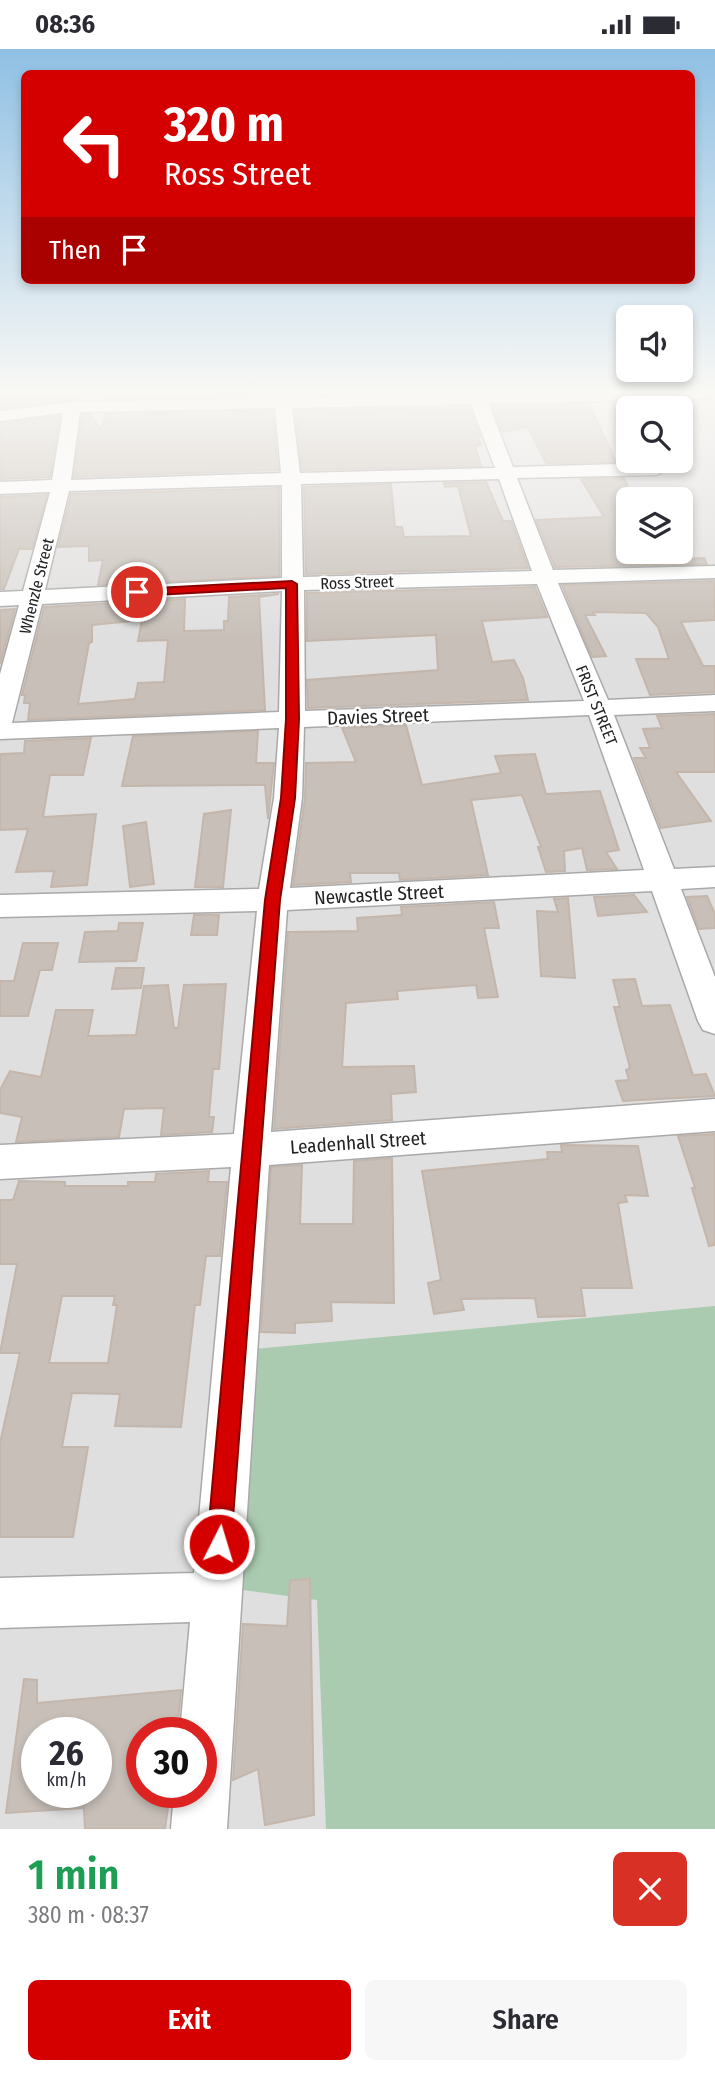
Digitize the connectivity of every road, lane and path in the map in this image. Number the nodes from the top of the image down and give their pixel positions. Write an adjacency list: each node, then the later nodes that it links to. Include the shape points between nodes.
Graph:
1 (63, 474): 5 (street, Whenzle Street)
2 (530, 474): 3 (street)
3 (507, 475): 4 (street); 8 (street, FRIST STREET)
4 (290, 477): 5 (street); 9 (street)
5 (61, 485): 6 (street); 10 (street, Whenzle Street)
6 (0, 488)
7 (715, 572): 8 (street, Ross Street)
8 (545, 577): 9 (street, Ross Street); 13 (street, FRIST STREET)
9 (292, 584): 10 (street, Ross Street); 14 (street)
10 (33, 598): 11 (street, Ross Street); 15 (street, Whenzle Street)
11 (0, 599)
12 (715, 703): 13 (street, Davies Street)
13 (599, 707): 14 (street, Davies Street); 18 (street, FRIST STREET)
14 (292, 719): 16 (street, Davies Street); 19 (street, via 288,798)
15 (0, 721)
16 (0, 731)
17 (715, 877): 18 (street, Newcastle Street)
18 (663, 879): 19 (street, Newcastle Street); 21 (street, FRIST STREET)
19 (272, 900): 20 (street, Newcastle Street); 23 (street)
20 (0, 906)
21 (715, 1021)
22 (715, 1115): 23 (street, Leadenhall Street)
23 (251, 1150): 24 (street, Leadenhall Street); 25 (street)
24 (0, 1162)
25 (215, 1597): 26 (street); 27 (street)
26 (0, 1603)
27 (199, 1829)

